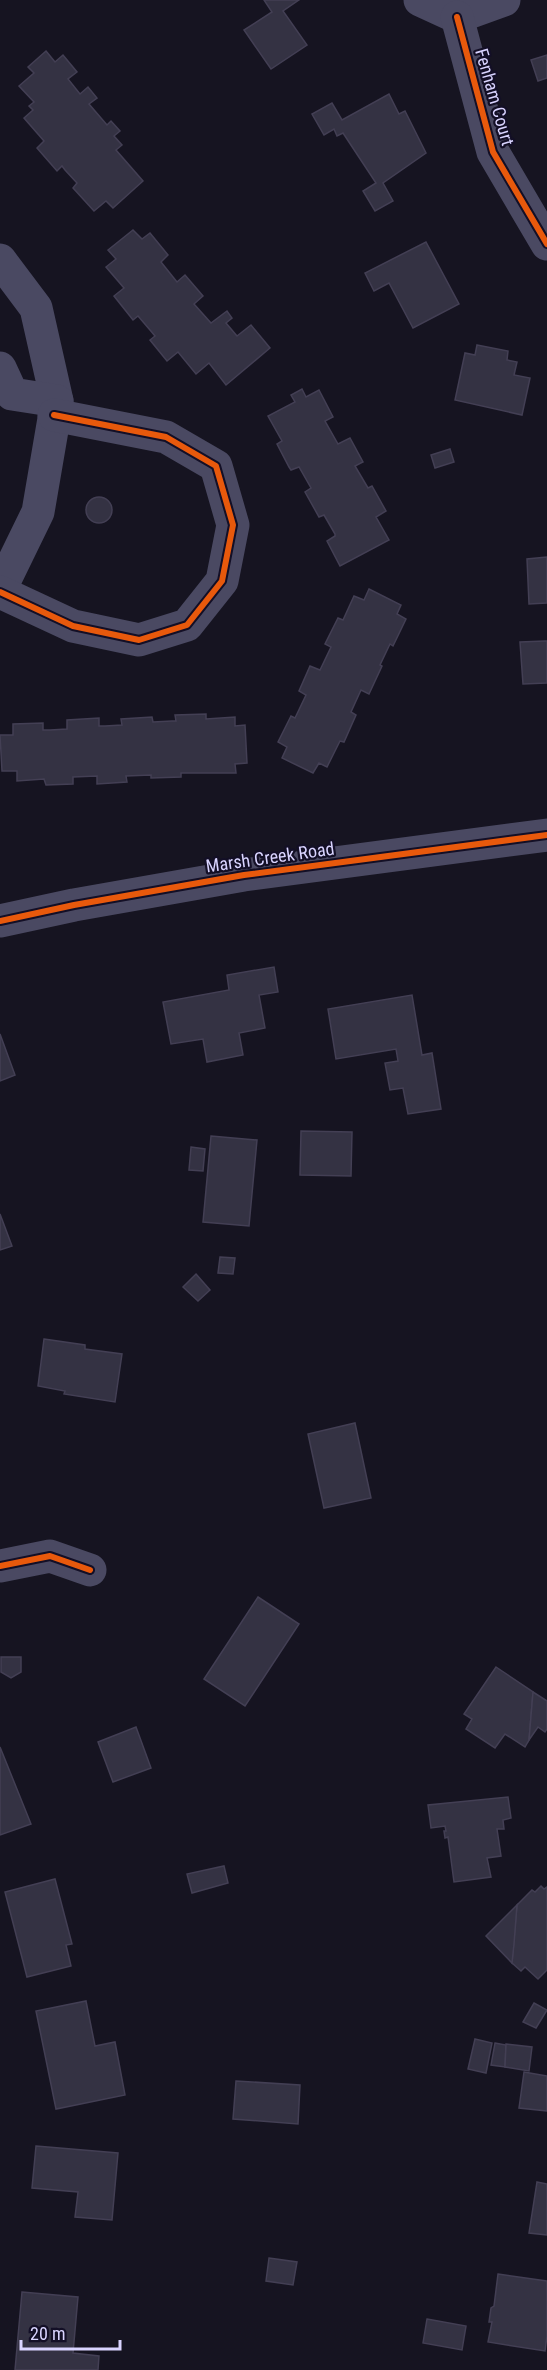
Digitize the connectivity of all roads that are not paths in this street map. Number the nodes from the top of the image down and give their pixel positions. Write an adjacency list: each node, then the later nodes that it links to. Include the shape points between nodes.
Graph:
1 (420, 0): 3 (street)
2 (504, 0): 3 (street)
3 (457, 17): 4 (street, Fenham Court, via 493,152)
4 (547, 244)
5 (0, 260): 7 (street, via 36,308)
6 (0, 368): 7 (street, via 12,394)
7 (56, 408): 8 (street, via 38,512); 8 (street, via 166,438 216,466 233,525 222,580 187,625 139,640 73,626)
8 (0, 591)
9 (547, 835): 10 (street, Marsh Creek Road, via 244,875)
10 (0, 921)
11 (0, 1566): 12 (street, via 50,1556)
12 (90, 1570)

